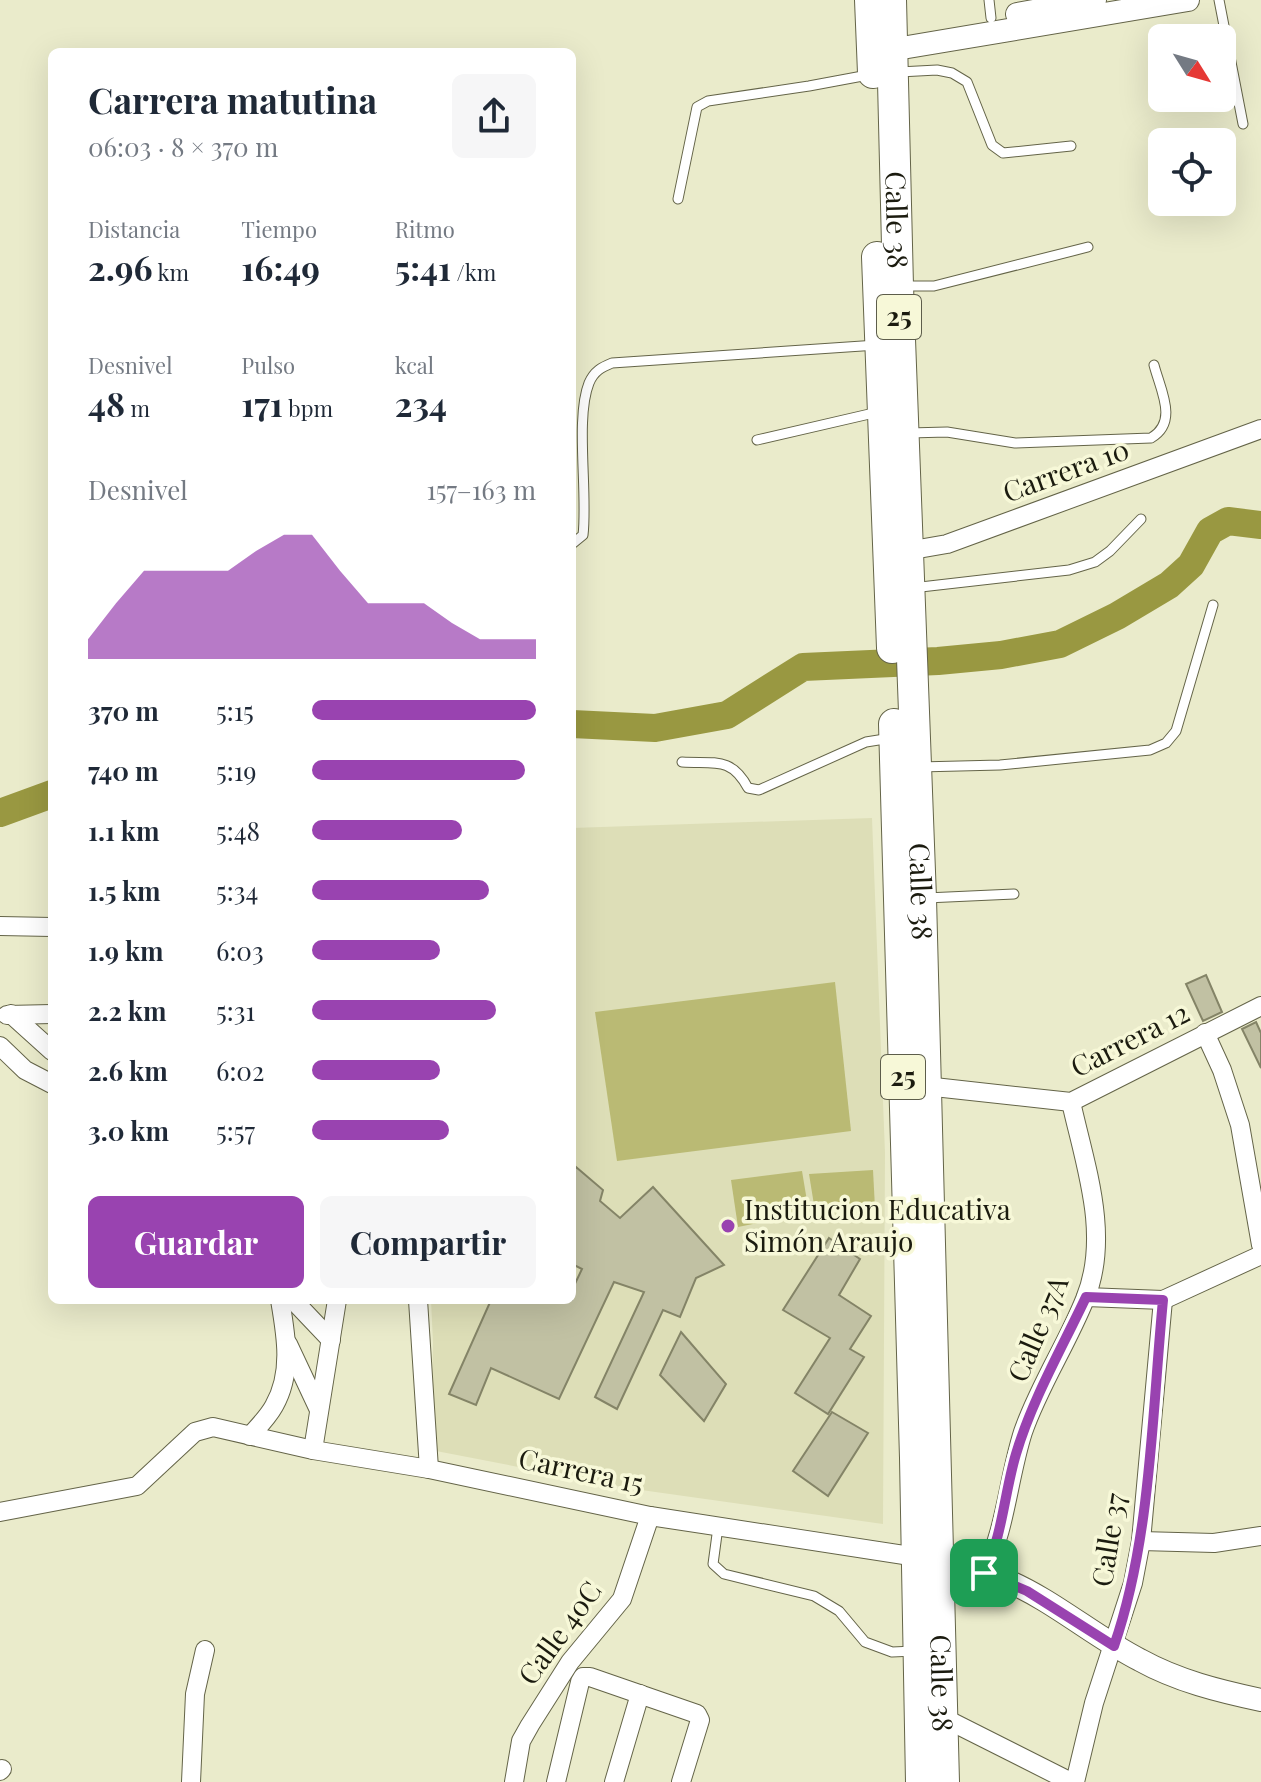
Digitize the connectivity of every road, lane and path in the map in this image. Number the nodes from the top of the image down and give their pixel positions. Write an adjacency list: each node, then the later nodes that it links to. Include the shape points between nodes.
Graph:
1 (870, 0): 7 (highway, Calle 38 / 25)
2 (891, 0): 7 (highway, Calle 38 / 25)
3 (1188, 0): 7 (street)
4 (1219, 0): 8 (lane)
5 (1084, 1): 6 (street)
6 (990, 9): 7 (street)
7 (883, 54): 9 (lane, via 967,82 992,145 1003,153); 10 (lane, via 809,86 697,107); 12 (highway, Calle 38 / 25); 13 (highway, Calle 38 / 25)
8 (1243, 124)
9 (1071, 146)
10 (678, 199)
11 (1088, 247): 12 (lane, via 934,286)
12 (898, 286): 19 (highway, Calle 38 / 25)
13 (878, 345): 15 (lane, via 612,363 598,369 589,382); 17 (highway, Calle 38 / 25)
14 (1154, 365): 19 (lane, via 1167,415 1166,424 1151,438 1015,443 947,432)
15 (584, 408): 16 (lane); 22 (lane, via 585,517 583,535)
16 (576, 409)
17 (881, 412): 20 (lane); 23 (highway, Calle 38 / 25)
18 (1261, 429): 23 (street, Carrera 10, via 947,544)
19 (905, 433): 23 (highway, Calle 38 / 25)
20 (757, 440)
21 (1141, 519): 24 (lane, via 1095,562 1069,570)
22 (576, 541)
23 (898, 552): 24 (highway, Calle 38 / 25)
24 (900, 589): 26 (highway, Calle 38 / 25)
25 (1213, 605): 29 (lane, via 1176,731 1166,743 1150,750 1015,763)
26 (904, 686): 27 (highway, Calle 38 / 25); 29 (highway, Calle 38 / 25)
27 (895, 737): 28 (lane, via 866,742 759,790 748,788 728,764); 31 (highway, Calle 38 / 25)
28 (682, 762)
29 (916, 767): 31 (highway, Calle 38 / 25)
30 (1014, 894): 31 (lane)
31 (909, 898): 41 (highway, Calle 38 / 25); 62 (highway, Calle 38 / 25)
32 (0, 926): 33 (street)
33 (48, 927)
34 (1261, 1006): 37 (street, Carrera 12)
35 (48, 1014): 36 (street)
36 (6, 1015): 39 (street)
37 (1205, 1033): 42 (street, Carrera 12); 43 (street, via 1240,1125)
38 (0, 1046): 40 (street, via 25,1070)
39 (48, 1048)
40 (48, 1082)
41 (925, 1086): 42 (street, Carrera 12); 62 (highway, Calle 38 / 25)
42 (1071, 1102): 45 (street, Calle 37A, via 1097,1242)
43 (1261, 1245)
44 (1261, 1255): 46 (street)
45 (1086, 1297): 46 (street); 63 (street, Calle 37A, via 1025,1427 1001,1531)
46 (1163, 1300): 61 (street, Calle 37)
47 (281, 1304): 52 (street)
48 (297, 1304): 51 (street)
49 (336, 1304): 51 (street)
50 (418, 1304): 56 (street)
51 (331, 1340): 53 (street)
52 (288, 1344): 53 (street); 54 (street, via 274,1406)
53 (319, 1410): 55 (street)
54 (250, 1436): 55 (street, Carrera 15); 57 (street, Carrera 15, via 213,1427 195,1432 137,1486)
55 (313, 1450): 56 (street, Carrera 15)
56 (429, 1469): 58 (street, Carrera 15)
57 (0, 1512)
58 (650, 1516): 59 (street, Carrera 15); 71 (street, Calle 40C, via 622,1599 570,1662 530,1725 521,1741)
59 (718, 1527): 62 (street, Carrera 15); 66 (lane, via 713,1564 724,1574 814,1596 839,1611 865,1642 892,1652)
60 (1261, 1536): 61 (street, via 1214,1543)
61 (1141, 1541): 64 (street, Calle 37)
62 (928, 1559): 63 (street); 66 (highway, Calle 38 / 25); 69 (highway, Calle 38 / 25)
63 (984, 1573): 64 (street, via 1027,1591)
64 (1114, 1646): 68 (street, via 1178,1678); 77 (street, Calle 37)
65 (205, 1650): 70 (street, via 195,1694)
66 (919, 1651): 75 (highway, Calle 38 / 25)
67 (640, 1694): 72 (street, via 583,1677); 73 (street); 74 (street, via 697,1714 700,1720)
68 (1261, 1700)
69 (942, 1717): 76 (highway, Calle 38 / 25); 77 (street)
70 (191, 1782)
71 (514, 1782)
72 (556, 1782)
73 (614, 1782)
74 (681, 1782)
75 (921, 1782)
76 (944, 1782)
77 (1073, 1782)

